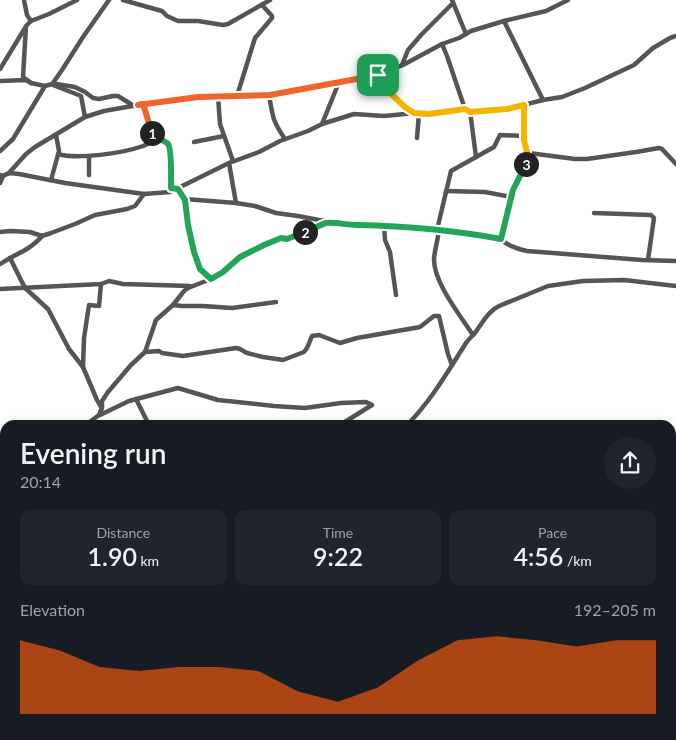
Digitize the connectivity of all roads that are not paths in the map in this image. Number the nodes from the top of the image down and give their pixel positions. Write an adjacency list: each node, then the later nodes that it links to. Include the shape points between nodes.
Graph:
1 (24, 0): 9 (street)
2 (77, 0): 9 (street)
3 (108, 0): 21 (street)
4 (122, 0): 8 (street, via 162,11 178,21 223,25)
5 (270, 0): 8 (street)
6 (568, 0): 10 (street, via 546,11)
7 (453, 2): 12 (street); 15 (street, via 408,50)
8 (262, 5): 25 (street, via 272,18 254,38)
9 (31, 21): 11 (street)
10 (504, 21): 12 (street); 26 (street)
11 (26, 26): 16 (street); 20 (street, via 23,77)
12 (466, 34): 14 (street)
13 (676, 36): 26 (street, via 663,41 626,69 562,97)
14 (442, 44): 15 (street); 29 (street)
15 (402, 65): 17 (street)
16 (0, 69)
17 (378, 75): 19 (street); 30 (street, via 386,89 405,107)
18 (0, 81): 20 (street, via 26,80)
19 (339, 82): 23 (street); 32 (street)
20 (30, 83): 22 (street)
21 (53, 84): 22 (street); 27 (street, via 75,87 93,98 118,96); 31 (street, via 81,96)
22 (46, 86): 40 (street, via 13,139)
23 (270, 95): 25 (street); 38 (street, via 274,122)
24 (218, 96): 25 (street); 27 (street); 35 (street)
25 (238, 96)
26 (543, 100): 28 (street)
27 (136, 105): 31 (street); 34 (street, via 144,107)
28 (524, 105): 29 (street); 36 (street)
29 (467, 110): 30 (street); 44 (street)
30 (417, 113): 32 (street, via 354,114); 37 (street)
31 (84, 117): 33 (street)
32 (322, 124): 38 (street)
33 (52, 136): 42 (street, via 56,135); 47 (street, via 26,154)
34 (153, 136): 43 (street, via 145,146); 52 (street, via 169,146 171,188)
35 (224, 136): 39 (street); 45 (street)
36 (524, 136): 41 (street); 44 (street, via 500,135 494,147)
37 (416, 138)
38 (285, 139): 45 (street)
39 (194, 142)
40 (0, 151)
41 (527, 152): 46 (street, via 587,159 659,148); 55 (street, via 525,166)
42 (58, 154): 43 (street); 50 (street)
43 (89, 156): 49 (street)
44 (476, 157): 53 (street, via 451,171)
45 (231, 162): 52 (street); 57 (street)
46 (676, 164)
47 (10, 173): 48 (street); 50 (street)
48 (2, 175): 51 (street)
49 (89, 175)
50 (51, 180): 54 (street)
51 (0, 183)
52 (178, 189): 54 (street); 56 (street)
53 (446, 191): 55 (street, via 485,192); 61 (street)
54 (144, 194): 63 (street, via 127,209 96,215)
55 (511, 197): 64 (street)
56 (185, 200): 57 (street); 69 (street, via 194,252 200,269)
57 (236, 203): 59 (street)
58 (594, 213): 66 (street, via 652,214)
59 (331, 223): 60 (street); 69 (street, via 270,242 240,257)
60 (384, 226): 61 (street); 75 (street)
61 (438, 230): 64 (street); 78 (street, via 434,258 441,285)
62 (0, 232): 63 (street, via 30,232)
63 (42, 236): 65 (street)
64 (501, 239): 66 (street, via 527,251)
65 (10, 258): 68 (street); 73 (street)
66 (648, 260): 67 (street)
67 (676, 261)
68 (0, 264)
69 (211, 279): 71 (street)
70 (100, 284): 71 (street, via 108,281); 73 (street); 81 (street, via 99,306 89,305)
71 (194, 286): 77 (street, via 184,291)
72 (676, 286): 78 (street, via 624,280 548,286 491,310)
73 (25, 288): 74 (street); 81 (street, via 48,309)
74 (0, 290)
75 (396, 295)
76 (276, 302): 77 (street, via 232,308)
77 (172, 305): 79 (street, via 156,320)
78 (474, 335): 80 (street)
79 (145, 352): 80 (street, via 184,356 236,348 283,360 304,352 312,336 340,343 420,327 434,316 439,316); 83 (street, via 108,392)
80 (452, 365): 88 (street)
81 (82, 367): 83 (street)
82 (136, 399): 84 (street); 86 (street); 87 (street, via 178,388 218,400 274,406 305,408 366,402 372,405)
83 (102, 408): 84 (street)
84 (99, 415): 85 (street)
85 (92, 420)
86 (146, 420)
87 (349, 420)
88 (412, 420)

